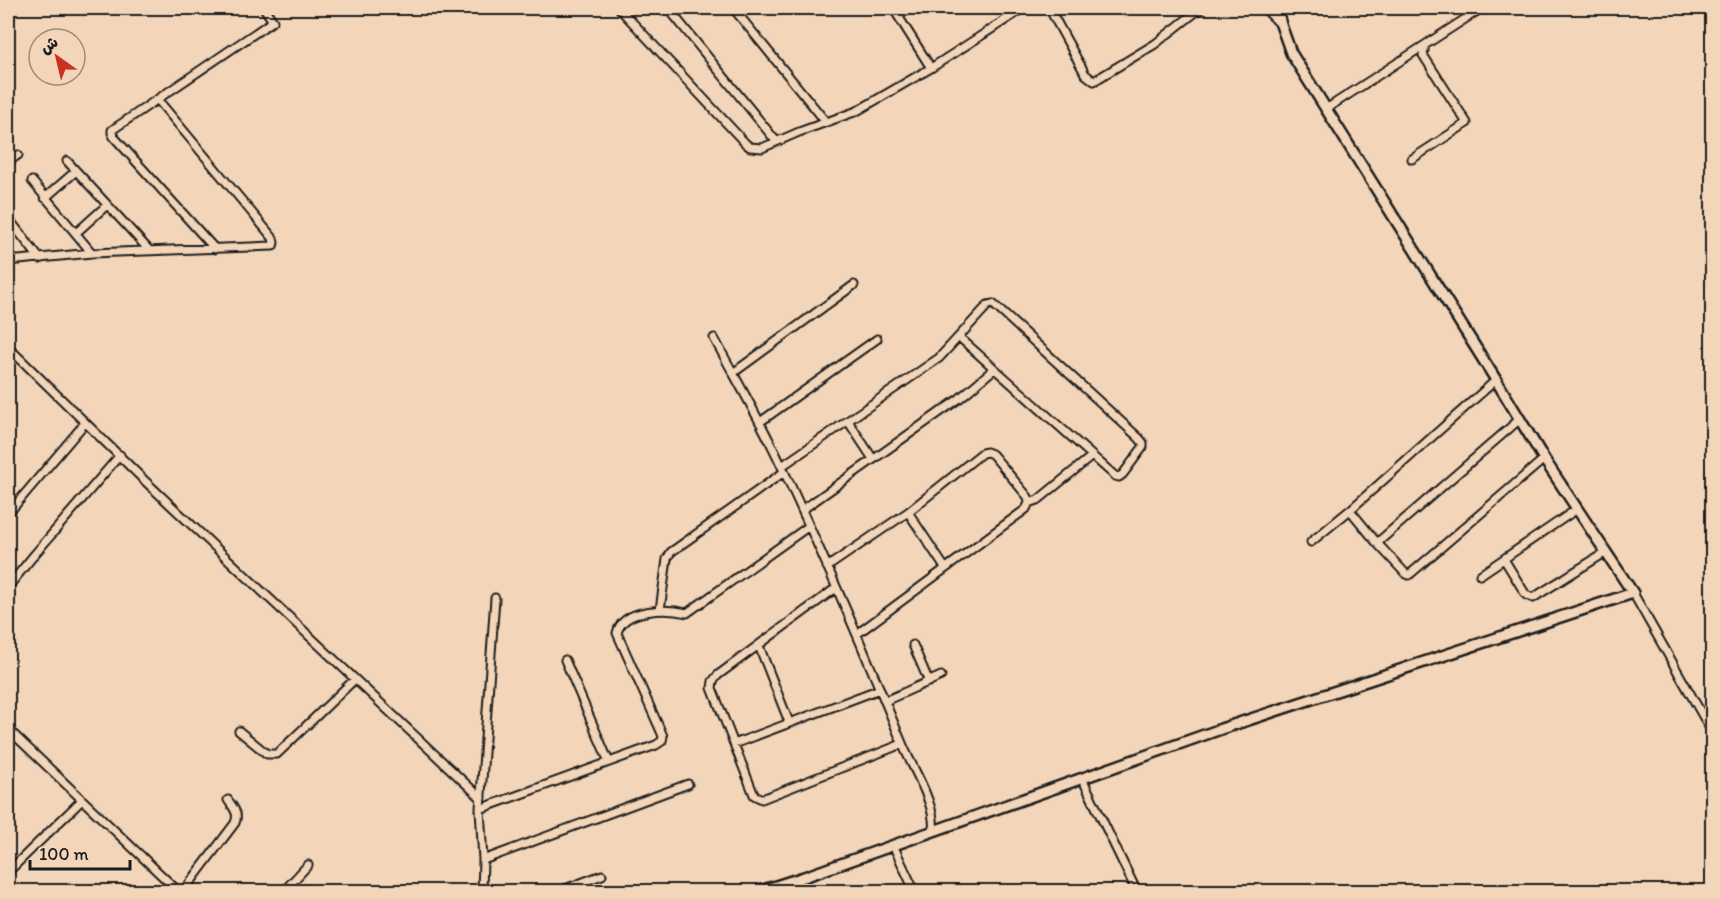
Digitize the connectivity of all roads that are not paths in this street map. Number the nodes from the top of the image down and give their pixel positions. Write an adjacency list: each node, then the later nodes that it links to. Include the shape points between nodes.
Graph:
1 (126, 8): 2 (street)
2 (134, 8)
3 (264, 8): 19 (street, via 273,21)
4 (619, 8): 22 (street, via 746,144 762,148)
5 (668, 8): 22 (street)
6 (733, 8): 21 (street)
7 (893, 8): 15 (street)
8 (912, 8): 15 (street)
9 (1024, 8): 18 (street)
10 (1049, 8): 11 (street, via 1085,74 1094,81 1155,44)
11 (1201, 8)
12 (1264, 8): 16 (street)
13 (1277, 8): 16 (street)
14 (1482, 8): 17 (street)
15 (898, 15): 18 (street)
16 (1281, 26): 20 (street, via 1291,53)
17 (1425, 45): 20 (street); 24 (street, via 1423,55 1467,123)
18 (931, 68): 21 (street, via 857,111)
19 (158, 99): 33 (street, via 115,127 112,133); 33 (street, via 274,243 268,247)
20 (1326, 109): 45 (street)
21 (826, 122): 22 (street)
22 (776, 141)
23 (18, 155): 26 (street)
24 (1412, 159)
25 (68, 161): 27 (street)
26 (8, 162)
27 (76, 171): 29 (street); 30 (street)
28 (32, 181): 29 (street)
29 (45, 198): 32 (street)
30 (107, 205): 32 (street); 34 (street)
31 (8, 218): 36 (street)
32 (76, 233): 35 (street)
33 (215, 249): 34 (street)
34 (149, 250): 35 (street)
35 (92, 253): 36 (street)
36 (40, 258): 37 (street)
37 (8, 261)
38 (854, 285): 44 (street)
39 (959, 336): 43 (street); 47 (street, via 924,370); 51 (street, via 993,304 1143,443 1119,477)
40 (714, 338): 44 (street)
41 (877, 339): 48 (street)
42 (8, 347): 49 (street)
43 (994, 369): 51 (street); 52 (street)
44 (733, 373): 48 (street)
45 (1496, 380): 46 (street); 59 (street)
46 (1520, 419): 53 (street); 63 (street)
47 (848, 421): 52 (street); 54 (street)
48 (760, 422): 54 (street)
49 (85, 423): 50 (street); 56 (street)
50 (120, 455): 69 (street); 79 (street)
51 (1092, 456): 55 (street)
52 (873, 459): 58 (street)
53 (1544, 459): 57 (street); 63 (street, via 1412,573 1405,573)
54 (783, 469): 58 (street); 73 (street, via 671,552)
55 (1029, 503): 60 (street, via 993,454 987,452); 67 (street)
56 (12, 509)
57 (1577, 509): 64 (street); 65 (street)
58 (802, 510): 61 (street)
59 (1350, 510): 62 (street); 63 (street)
60 (908, 512): 66 (street); 67 (street)
61 (809, 526): 66 (street); 73 (street, via 687,613)
62 (1311, 542)
63 (1377, 543)
64 (1606, 552): 65 (street, via 1533,598 1526,595); 71 (street)
65 (1504, 559): 68 (street)
66 (827, 567): 70 (street)
67 (945, 568): 74 (street)
68 (1480, 575)
69 (8, 587)
70 (836, 588): 74 (street); 76 (street)
71 (1633, 593): 85 (street); 90 (street)
72 (495, 598): 92 (street)
73 (660, 610): 89 (street, via 622,621 617,633 662,741)
74 (857, 633): 81 (street)
75 (913, 645): 80 (street)
76 (759, 646): 83 (street); 87 (street, via 713,681 712,688)
77 (565, 660): 89 (street)
78 (941, 676): 80 (street)
79 (355, 678): 86 (street, via 277,754 267,754); 92 (street)
80 (929, 682): 82 (street)
81 (880, 689): 82 (street); 83 (street)
82 (885, 701): 88 (street)
83 (789, 722): 87 (street)
84 (8, 729): 93 (street)
85 (1712, 729)
86 (239, 731)
87 (734, 744): 88 (street, via 754,795 762,799)
88 (902, 744): 96 (street, via 930,804)
89 (609, 762): 95 (street)
90 (1082, 778): 96 (street); 108 (street)
91 (688, 784): 98 (street)
92 (480, 798): 95 (street)
93 (82, 800): 100 (street); 102 (street)
94 (228, 801): 102 (street, via 236,812 235,823)
95 (480, 809): 98 (street)
96 (933, 831): 97 (street)
97 (893, 845): 106 (street); 107 (street)
98 (483, 860): 104 (street)
99 (308, 864): 103 (street)
100 (8, 872)
101 (602, 875): 105 (street)
102 (181, 891)
103 (283, 891)
104 (482, 891)
105 (557, 891)
106 (757, 891)
107 (915, 891)
108 (1137, 891)

